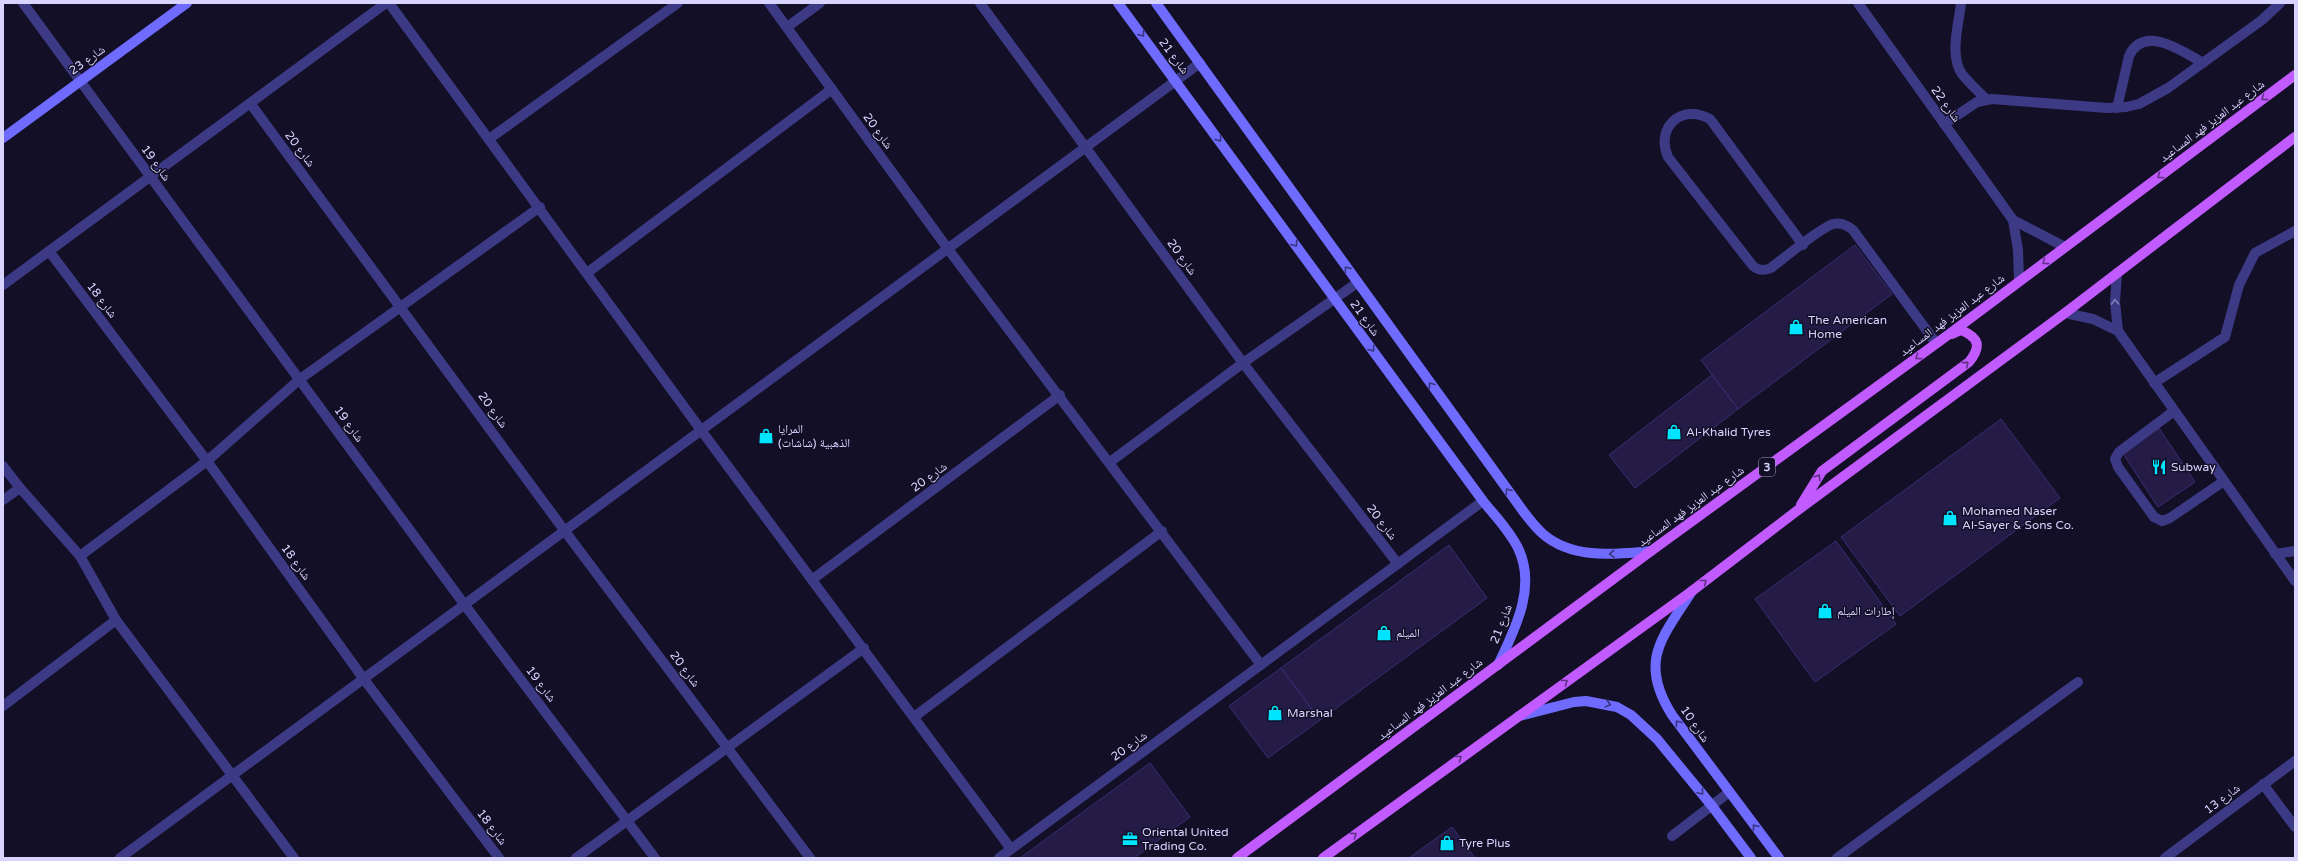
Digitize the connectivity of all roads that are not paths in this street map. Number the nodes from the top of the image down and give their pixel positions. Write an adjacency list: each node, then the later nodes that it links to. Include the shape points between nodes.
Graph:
1 (24, 3): 18 (street, شارع 19)
2 (187, 3): 18 (street, شارع 23)
3 (386, 3): 22 (street)
4 (389, 3): 27 (street)
5 (678, 3): 27 (street)
6 (769, 3): 14 (street, شارع 20)
7 (820, 3): 14 (street)
8 (980, 3): 28 (street, شارع 20)
9 (1118, 3): 19 (street, شارع 21, one-way to 19)
10 (1156, 3): 15 (street, شارع 21)
11 (1858, 3): 24 (street, شارع 22)
12 (1961, 3): 21 (street, via 1956,45 1958,67)
13 (2280, 3): 16 (street, via 2262,20)
14 (787, 27): 20 (street, شارع 20)
15 (1200, 63): 19 (street); 40 (street, شارع 21, one-way to 15)
16 (2203, 63): 23 (street, via 2152,98 2139,104); 23 (street, via 2168,44 2142,42 2129,56)
17 (2295, 75): 34 (main road, شارع عبد العزيز فهد المساعيد / 3, one-way to 34)
18 (81, 80): 26 (street, شارع 23); 29 (street, شارع 19)
19 (1176, 80): 28 (street); 42 (street, شارع 21, one-way to 42)
20 (832, 89): 35 (street, شارع 20); 37 (street)
21 (1986, 99): 23 (street); 24 (street, via 1977,102)
22 (250, 103): 29 (street); 43 (street, شارع 20)
23 (2116, 108)
24 (1944, 124): 31 (street, شارع 22)
25 (2295, 137): 38 (main road)
26 (3, 138)
27 (489, 139): 30 (street)
28 (1086, 148): 35 (street); 48 (street, شارع 20)
29 (150, 176): 36 (street); 49 (street, شارع 19)
30 (540, 208): 37 (street); 43 (street)
31 (2013, 220): 34 (street, شارع 22); 39 (street, شارع 22)
32 (2295, 232): 50 (street, via 2255,253 2240,285 2225,337)
33 (1803, 244): 33 (street, via 1767,270 1753,266 1668,157 1664,141 1673,120 1695,113 1710,119); 47 (street, via 1834,224 1841,224 1853,230)
34 (2065, 247): 39 (main road, شارع عبد العزيز فهد المساعيد / 3, one-way to 39)
35 (948, 249): 51 (street, شارع 20); 53 (street)
36 (48, 251): 41 (street); 54 (street, شارع 18)
37 (587, 273): 53 (street)
38 (2117, 273): 44 (main road); 45 (street, one-way to 38, via 2115,302)
39 (2019, 281): 46 (main road, شارع عبد العزيز فهد المساعيد / 3)
40 (1357, 283): 42 (street); 64 (street, شارع 21, one-way to 40, via 1599,555 1562,545 1544,535 1523,511)
41 (3, 285)
42 (1334, 297): 48 (street); 60 (street, شارع 21, one-way to 60)
43 (401, 306): 49 (street); 62 (street, شارع 20)
44 (2065, 313): 45 (street, via 2093,319); 61 (main road)
45 (2118, 331): 50 (street)
46 (1948, 335): 47 (main road, شارع عبد العزيز فهد المساعيد / 3); 61 (main road, one-way to 46, via 1822,471 1969,362 1977,352 1977,343 1971,335 1961,330)
47 (1936, 343): 64 (main road, شارع عبد العزيز فهد المساعيد / 3, one-way to 64)
48 (1242, 363): 55 (street); 68 (street, شارع 20)
49 (300, 379): 54 (street); 72 (street, شارع 19)
50 (2154, 383): 52 (street)
51 (1060, 396): 55 (street, شارع 20); 69 (street, شارع 20)
52 (2174, 411): 57 (street); 57 (street, via 2119,452 2115,459 2118,467 2154,517 2162,521)
53 (701, 430): 62 (street); 69 (street)
54 (207, 461): 67 (street); 77 (street, شارع 18)
55 (1110, 462): 63 (street, شارع 20)
56 (3, 466): 58 (street)
57 (2224, 481): 66 (street)
58 (20, 488): 59 (street); 67 (street)
59 (3, 500)
60 (1482, 501): 68 (street, شارع 20); 76 (street, شارع 21, via 1509,532 1524,564 1522,610)
61 (1798, 510): 71 (main road, one-way to 61)
62 (564, 530): 72 (street); 82 (street, شارع 20)
63 (1162, 531): 75 (street, شارع 20); 80 (street)
64 (1651, 551): 76 (main road, شارع عبد العزيز فهد المساعيد / 3)
65 (2295, 551): 66 (street)
66 (2275, 554): 70 (street)
67 (80, 556): 73 (street)
68 (1398, 564): 75 (street, شارع 20)
69 (813, 578): 74 (street)
70 (2294, 578)
71 (1692, 591): 81 (main road, one-way to 71); 86 (street, شارع 10, one-way to 71, via 1664,701 1655,675 1654,662 1658,645)
72 (464, 604): 77 (street); 88 (street, شارع 19)
73 (116, 620): 79 (street); 84 (street)
74 (864, 648): 80 (street); 82 (street)
75 (1262, 665): 91 (street, شارع 20)
76 (1498, 665): 99 (main road, شارع عبد العزيز فهد المساعيد / 3)
77 (363, 678): 84 (street); 94 (street, شارع 18)
78 (2078, 682): 103 (street)
79 (3, 706)
80 (914, 717): 91 (street)
81 (1515, 718): 87 (street, one-way to 87, via 1574,702 1601,702 1617,707 1645,725); 100 (main road, one-way to 81)
82 (728, 747): 88 (street); 97 (street, شارع 20)
83 (2295, 760): 85 (street, شارع 13)
84 (233, 774): 92 (street); 93 (street)
85 (2263, 784): 89 (street); 104 (street, شارع 13)
86 (1728, 793): 87 (street); 102 (street, شارع 10, one-way to 86)
87 (1712, 806): 90 (street); 101 (street)
88 (627, 820): 95 (street); 96 (street, شارع 19)
89 (2295, 827)
90 (1672, 836)
91 (1011, 849): 98 (street, شارع 20)
92 (120, 858)
93 (294, 858)
94 (499, 858)
95 (576, 858)
96 (655, 858)
97 (810, 858)
98 (999, 858)
99 (1237, 858)
100 (1323, 858)
101 (1751, 858)
102 (1779, 858)
103 (1837, 858)
104 (2165, 858)

